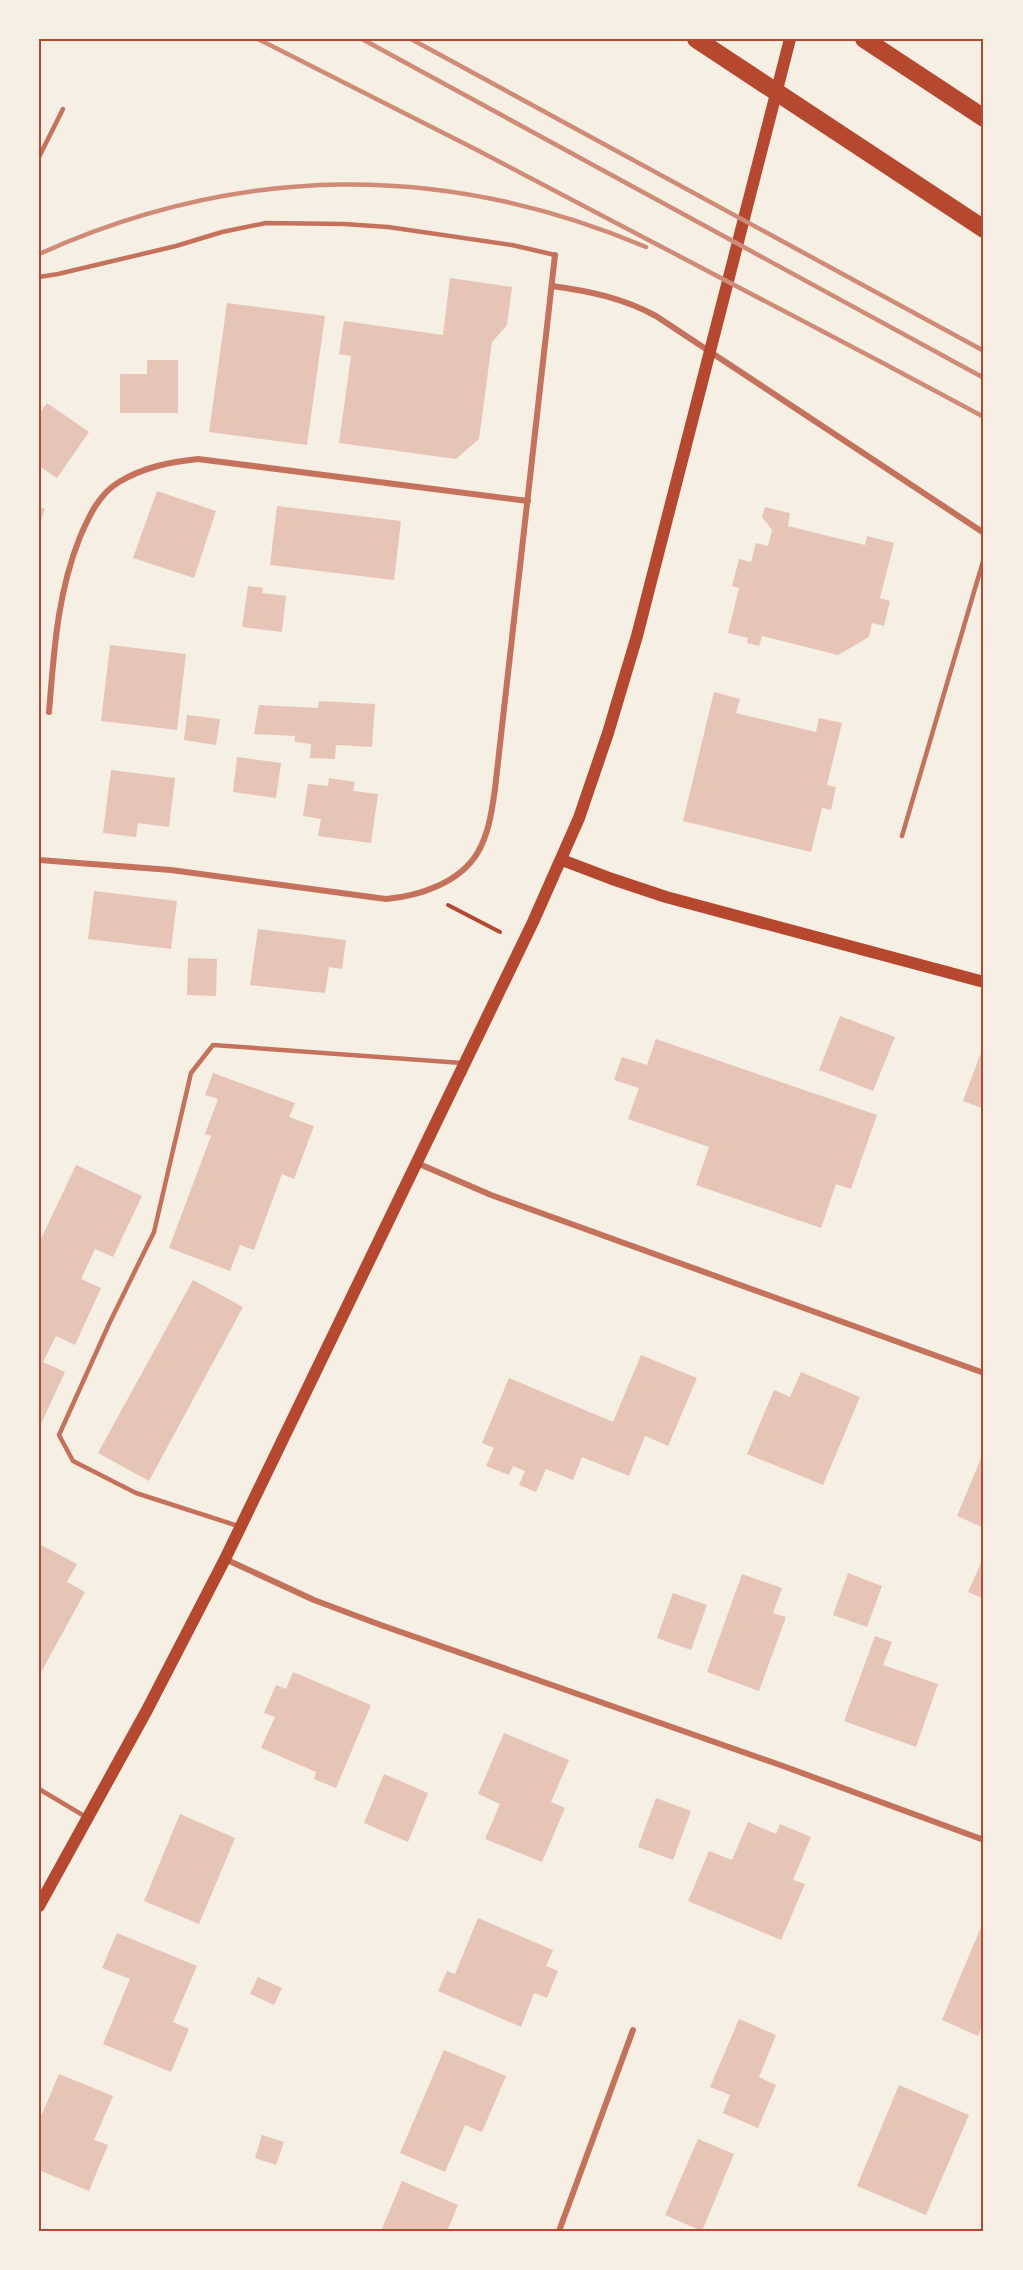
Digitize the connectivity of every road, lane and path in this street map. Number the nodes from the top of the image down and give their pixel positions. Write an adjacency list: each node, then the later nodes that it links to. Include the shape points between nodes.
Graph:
1 (696, 39): 7 (highway)
2 (790, 39): 17 (main road, via 623,685)
3 (864, 39): 5 (highway)
4 (63, 109): 6 (lane)
5 (984, 118)
6 (39, 157)
7 (984, 229)
8 (555, 255): 9 (lane, via 388,227 266,223); 10 (street)
9 (39, 277)
10 (552, 286): 11 (street); 12 (street, via 616,298 656,316)
11 (528, 501): 14 (street, via 198,459 153,466 104,494 69,564 56,627); 18 (street, via 491,816 478,853 456,875)
12 (984, 533)
13 (984, 558): 15 (lane)
14 (49, 712)
15 (902, 836)
16 (39, 860): 18 (street, via 171,870 378,898 404,898)
17 (562, 860): 19 (main road); 20 (main road, via 666,897)
18 (424, 892): 19 (path)
19 (523, 943): 21 (main road)
20 (984, 982)
21 (465, 1063): 22 (main road); 24 (lane, via 213,1045 191,1073 154,1233 59,1435 73,1461 136,1493)
22 (416, 1162): 23 (street, via 491,1195); 24 (main road)
23 (984, 1373)
24 (241, 1527): 25 (main road)
25 (225, 1559): 27 (main road); 28 (street, via 378,1624)
26 (39, 1789): 27 (lane)
27 (88, 1818): 29 (main road)
28 (984, 1840)
29 (39, 1906)
30 (633, 2030): 31 (street)
31 (559, 2231)

